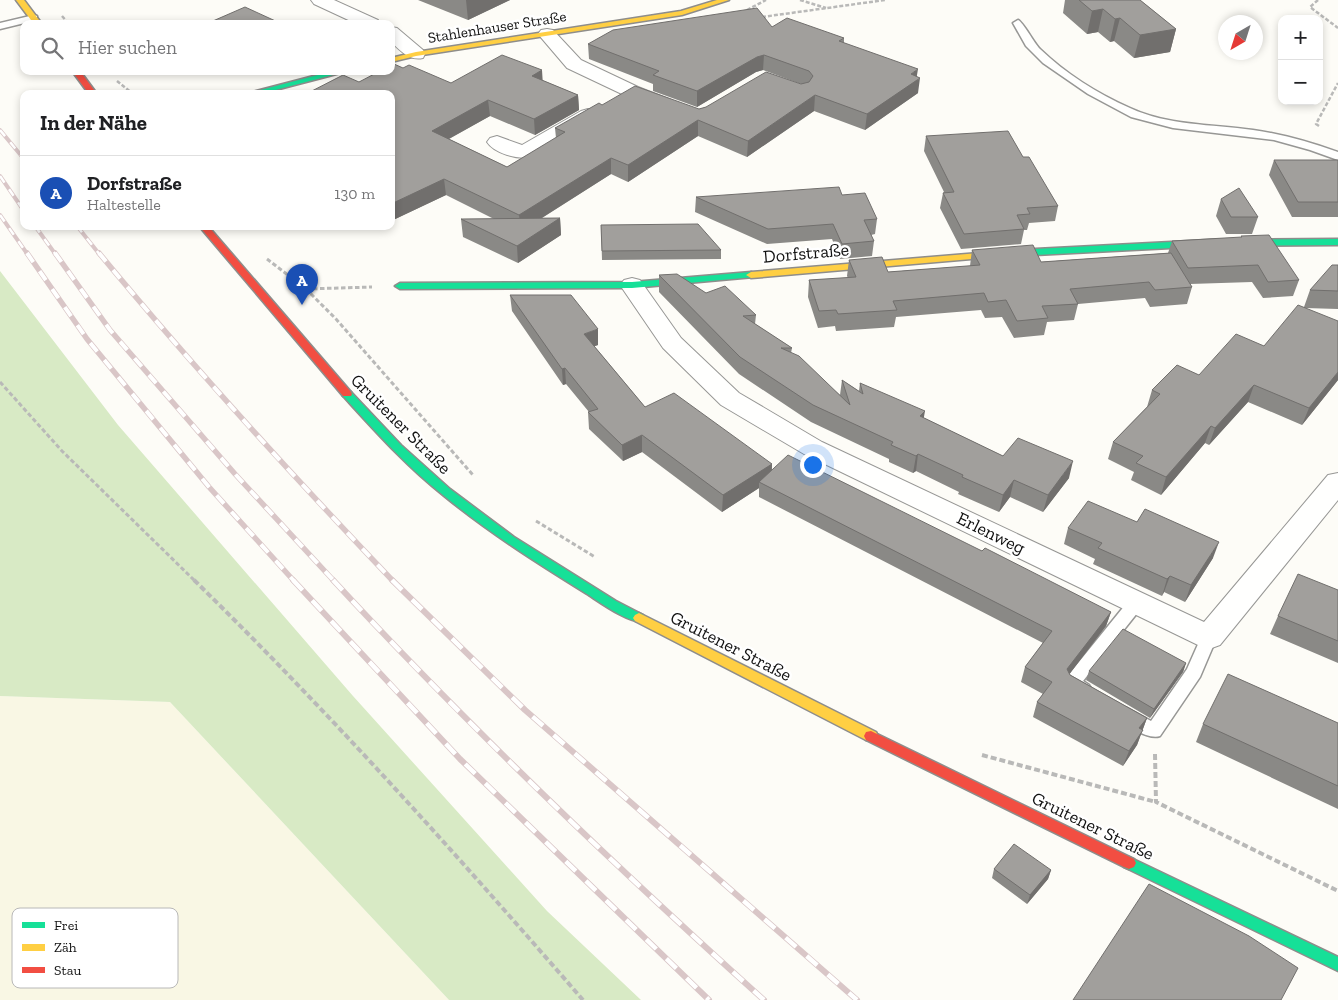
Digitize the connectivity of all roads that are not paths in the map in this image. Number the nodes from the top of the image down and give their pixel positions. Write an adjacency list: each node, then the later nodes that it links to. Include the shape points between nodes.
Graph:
1 (20, 0): 4 (street)
2 (320, 0): 5 (street)
3 (725, 0): 9 (street, Stahlenhauser Straße, via 682,12)
4 (35, 20)
5 (363, 20)
6 (20, 23): 8 (lane)
7 (1018, 23): 20 (lane, via 1022,36 1046,60 1119,108 1184,127 1282,138)
8 (0, 26)
9 (547, 34): 11 (street, Stahlenhauser Straße); 17 (street, via 574,64)
10 (395, 36): 11 (street)
11 (416, 54): 12 (street, Stahlenhauser Straße)
12 (395, 59)
13 (79, 75): 15 (street)
14 (327, 75): 16 (street)
15 (90, 90)
16 (266, 90)
17 (630, 91): 18 (street); 19 (street, via 523,153)
18 (681, 110)
19 (497, 142)
20 (1338, 157)
21 (206, 230): 30 (street, Gruitener Straße, via 332,379 398,448 446,492 510,540 612,604 698,649 952,778)
22 (1338, 242): 23 (street, Dorfstraße, via 1210,243 1021,253)
23 (632, 285): 24 (street, Dorfstraße); 26 (street, Erlenweg, via 672,343 730,399 813,448)
24 (400, 286)
25 (1338, 482): 27 (street)
26 (1136, 603): 27 (street, Erlenweg); 28 (lane, via 1072,683)
27 (1209, 638): 29 (lane, via 1194,672 1154,731)
28 (1096, 698)
29 (1113, 707)
30 (1338, 964)

